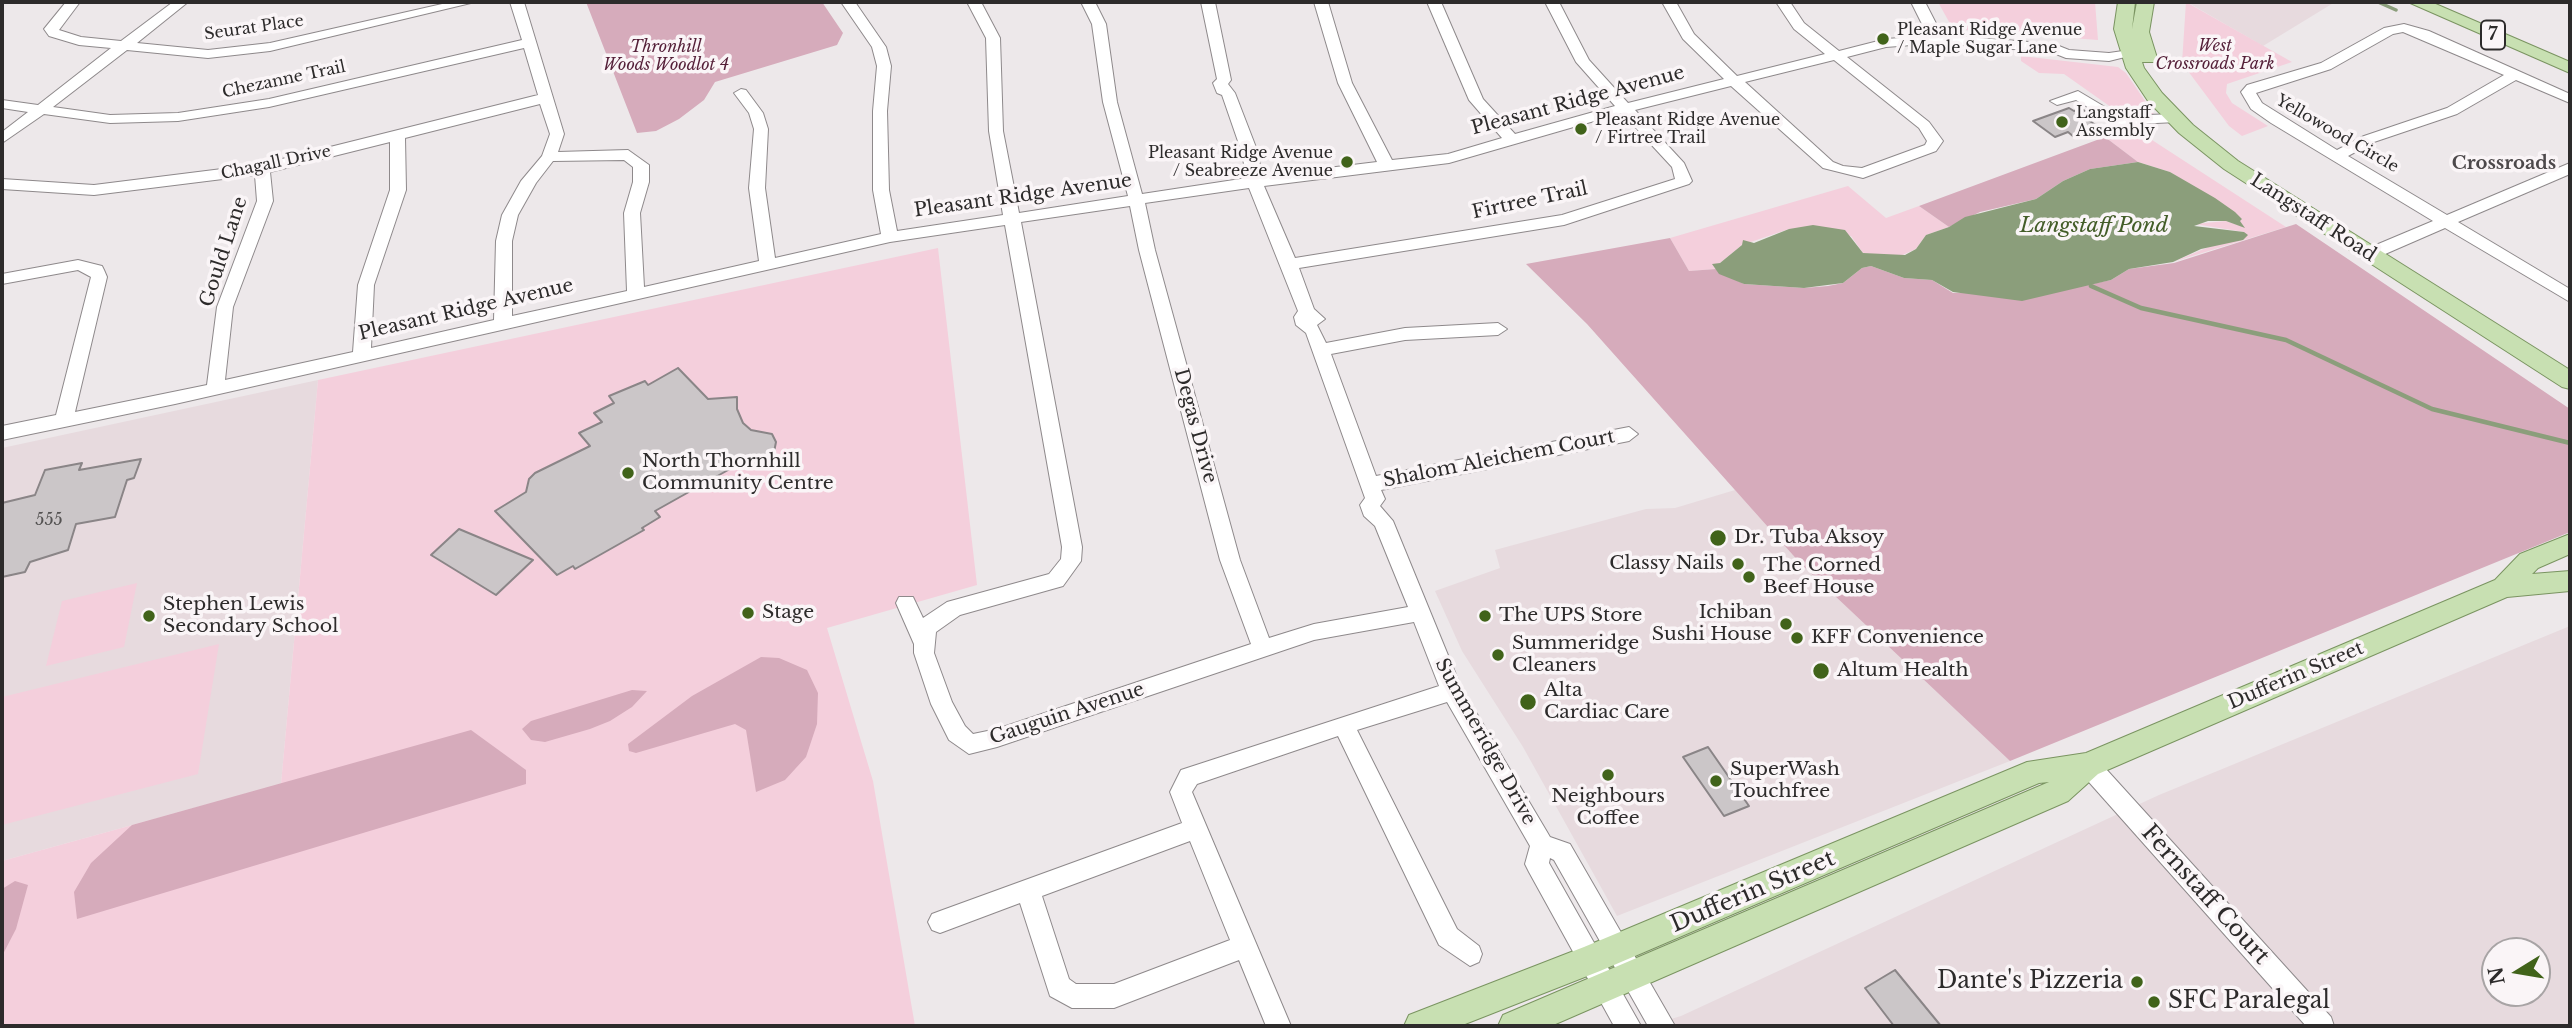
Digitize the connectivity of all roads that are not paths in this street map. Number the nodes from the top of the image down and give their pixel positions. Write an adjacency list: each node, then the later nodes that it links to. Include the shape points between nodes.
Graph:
1 (74, 2): 21 (street, Seurat Place, via 51,29 54,33)
2 (181, 2): 21 (street)
3 (468, 2): 21 (street, Seurat Place, via 232,52)
4 (517, 2): 20 (street)
5 (848, 2): 49 (street, via 879,47 884,66 881,190)
6 (975, 2): 47 (street, via 993,38 996,131)
7 (1088, 2): 46 (street, Degas Drive, via 1099,24 1110,102)
8 (1208, 2): 44 (street, Summeridge Drive, via 1226,86)
9 (1321, 2): 41 (street, via 1345,83)
10 (1434, 2): 38 (street, via 1476,100)
11 (1552, 2): 33 (street, via 1583,62)
12 (1669, 2): 27 (street, via 1688,36)
13 (1783, 2): 22 (street, via 1799,26)
14 (1918, 2): 19 (street)
15 (2126, 2): 23 (main road, Langstaff Road, via 2123,29)
16 (2145, 2): 23 (main road, Langstaff Road)
17 (2417, 2): 25 (main road, 7)
18 (2445, 2): 24 (main road, 7)
19 (1937, 39): 22 (street, Pleasant Ridge Avenue, via 1886,43); 23 (street, Pleasant Ridge Avenue, via 2054,48 2066,54)
20 (531, 42): 29 (street); 34 (street, Chezanne Trail, via 242,109 150,120)
21 (125, 46): 34 (street)
22 (1834, 55): 27 (street, Pleasant Ridge Avenue); 27 (street, via 1924,125 1935,141 1931,148 1863,173 1840,170 1800,142)
23 (2138, 55): 35 (main road, Langstaff Road, via 2135,68); 50 (main road, Langstaff Road, via 2213,137)
24 (2570, 56)
25 (2570, 68)
26 (2514, 75): 30 (street, Yellowood Circle); 39 (street, via 2452,111 2369,139); 39 (street, Yellowood Circle, via 2404,29 2389,31 2326,66 2248,92 2256,106)
27 (1734, 82): 33 (street, Pleasant Ridge Avenue)
28 (741, 93): 52 (street, via 761,129 757,188)
29 (545, 98): 36 (street, Chagall Drive); 40 (street, via 557,134)
30 (2570, 99)
31 (2057, 101): 35 (street, via 2078,95 2117,121)
32 (2, 104): 34 (street, Chezanne Trail)
33 (1626, 108): 38 (street, Pleasant Ridge Avenue); 51 (street, Firtree Trail, via 1679,166 1684,181 1564,220)
34 (41, 109): 37 (street)
35 (2176, 118): 50 (main road, Langstaff Road, via 2231,165)
36 (397, 135): 43 (street, Chagall Drive); 59 (street, via 398,190 366,285)
37 (2, 139)
38 (1512, 140): 41 (street, Pleasant Ridge Avenue, via 1449,158)
39 (2339, 155): 48 (street, Yellowood Circle)
40 (549, 157): 54 (street, via 628,155 641,165 632,213); 56 (street, via 510,215 504,241)
41 (1387, 166): 44 (street, Pleasant Ridge Avenue)
42 (2570, 168): 48 (street)
43 (262, 169): 45 (street, Chagall Drive, via 94,190); 62 (street, Gould Lane, via 265,201 226,307)
44 (1261, 181): 46 (street, Pleasant Ridge Avenue); 51 (street, Summeridge Drive, via 1266,215)
45 (2, 184)
46 (1136, 200): 47 (street, Pleasant Ridge Avenue); 73 (street, Degas Drive, via 1230,560)
47 (1014, 218): 49 (street, Pleasant Ridge Avenue); 72 (street, via 1071,561 1056,580 954,608 933,620)
48 (2446, 219): 50 (street); 55 (street, Yellowood Circle)
49 (890, 237): 52 (street, Pleasant Ridge Avenue)
50 (2374, 252): 60 (main road, Langstaff Road); 61 (main road, Langstaff Road)
51 (1288, 264): 58 (street, Summeridge Drive, via 1307,312 1305,325 1313,330)
52 (768, 265): 54 (street, Pleasant Ridge Avenue)
53 (2, 279): 63 (street, via 78,265 96,270 99,277)
54 (636, 294): 56 (street, Pleasant Ridge Avenue)
55 (2570, 296)
56 (503, 322): 59 (street, Pleasant Ridge Avenue)
57 (1498, 329): 58 (street, via 1405,334)
58 (1321, 351): 66 (street, Summeridge Drive)
59 (362, 355): 62 (street, Pleasant Ridge Avenue)
60 (2570, 368)
61 (2570, 381)
62 (215, 388): 63 (street, Pleasant Ridge Avenue)
63 (64, 420): 64 (street, Pleasant Ridge Avenue)
64 (2, 433)
65 (1629, 434): 66 (street, Shalom Aleichem Court)
66 (1372, 492): 71 (street, Summeridge Drive, via 1374,516 1382,521)
67 (2570, 544): 69 (main road, Dufferin Street, via 2529,561)
68 (2570, 581): 69 (main road, Dufferin Street)
69 (2504, 587): 76 (main road, Dufferin Street)
70 (906, 603): 72 (street)
71 (1418, 613): 73 (street, Gauguin Avenue, via 1325,629); 74 (street, Summeridge Drive)
72 (924, 642): 73 (street, Gauguin Avenue, via 942,704 957,733 969,744)
73 (1263, 649)
74 (1452, 691): 75 (street); 82 (street, Summeridge Drive, via 1542,845 1537,864)
75 (1343, 724): 77 (street, via 1189,777 1181,792); 81 (street, via 1448,937)
76 (2088, 765): 82 (main road, Dufferin Street, via 2038,771); 83 (main road, Dufferin Street, via 2058,792); 89 (street, Fernstaff Court)
77 (1196, 828): 78 (street); 80 (street)
78 (1028, 890): 79 (street); 80 (street, via 1059,988 1072,996 1114,996)
79 (940, 922)
80 (1245, 946): 84 (street)
81 (1470, 954)
82 (1604, 954): 83 (street, Summeridge Drive); 85 (main road, Dufferin Street)
83 (1620, 982): 86 (main road, Dufferin Street); 87 (street); 88 (street)
84 (1278, 1026)
85 (1420, 1026)
86 (1514, 1026)
87 (1628, 1026)
88 (1662, 1026)
89 (2322, 1026)

